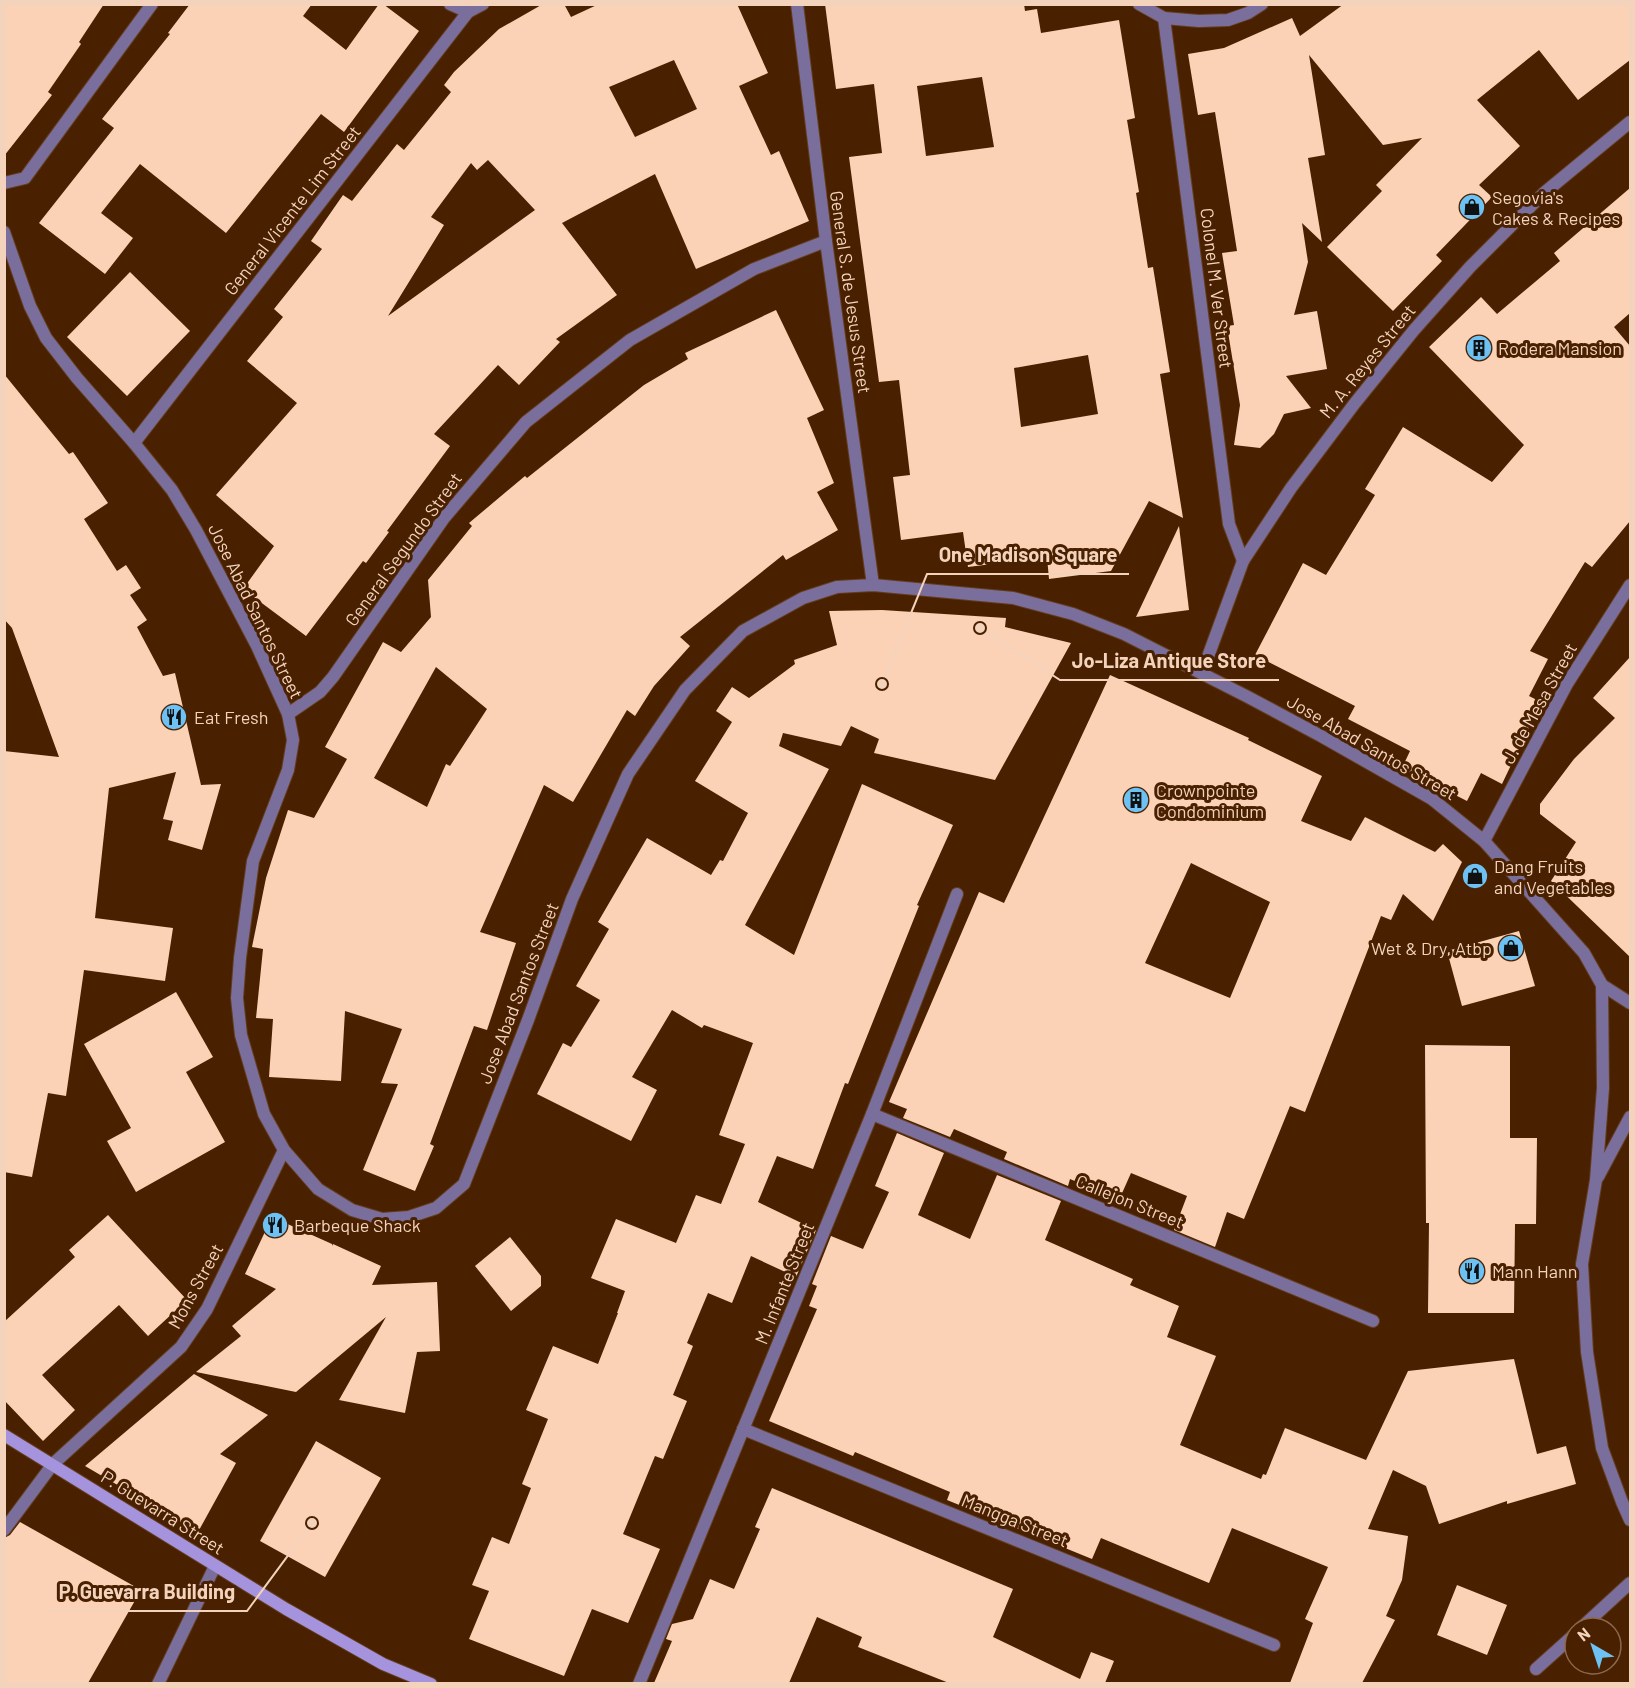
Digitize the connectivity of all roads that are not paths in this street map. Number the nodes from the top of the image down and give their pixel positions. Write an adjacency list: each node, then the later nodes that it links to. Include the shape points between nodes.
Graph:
1 (152, 4): 10 (street, via 25,178)
2 (450, 4): 7 (street)
3 (483, 4): 7 (street, General Vicente Lim Street)
4 (797, 4): 12 (street, General S. de Jesus Street)
5 (1138, 4): 8 (street)
6 (1262, 4): 8 (street, via 1228,20)
7 (468, 12): 13 (street, General Vicente Lim Street)
8 (1164, 18): 14 (street, Colonel M. Ver Street, via 1229,524)
9 (1630, 122): 14 (street, M. A. Reyes Street, via 1545,193 1470,267 1414,330 1291,488)
10 (4, 183)
11 (4, 232): 13 (street, Jose Abad Santos Street, via 30,306 46,338)
12 (826, 241): 15 (street, General S. de Jesus Street); 18 (street, General Segundo Street, via 754,269 630,340 525,422 444,518 333,677 320,692)
13 (134, 442): 18 (street, Jose Abad Santos Street, via 172,490 196,530)
14 (1243, 561): 17 (street, M. A. Reyes Street)
15 (873, 585): 17 (street, Jose Abad Santos Street, via 1013,598 1073,614 1124,634); 25 (street, Jose Abad Santos Street, via 837,587 803,598 743,631 685,690 628,774 572,899 464,1184 436,1208 382,1219 352,1210 318,1189)
16 (1630, 585): 19 (street, J. de Mesa Street, via 1567,684)
17 (1202, 673): 19 (street, Jose Abad Santos Street, via 1432,799)
18 (288, 714): 25 (street, Jose Abad Santos Street, via 293,740 288,770 253,861 237,998 241,1035 264,1114)
19 (1484, 841): 21 (street, Jose Abad Santos Street, via 1584,953)
20 (957, 894): 23 (street, M. Infante Street)
21 (1602, 985): 22 (street, Jose Abad Santos Street); 26 (street, Jose Abad Santos Street, via 1603,1088)
22 (1630, 1003)
23 (872, 1114): 27 (street, Callejon Street); 28 (street, M. Infante Street)
24 (1630, 1118): 26 (street, Jose Abad Santos Street)
25 (284, 1150): 30 (street, Mons Street, via 207,1310 181,1347)
26 (1596, 1180): 31 (street, Jose Abad Santos Street, via 1582,1264 1587,1352 1602,1448)
27 (1373, 1321)
28 (743, 1429): 36 (street, Mangga Street); 41 (street, M. Infante Street)
29 (4, 1436): 30 (main road, P. Guevarra Street)
30 (52, 1464): 32 (street, Mons Street); 33 (main road, P. Guevarra Street)
31 (1630, 1520)
32 (4, 1530)
33 (215, 1566): 39 (street); 40 (main road, P. Guevarra Street, via 383,1664)
34 (1630, 1583): 35 (street)
35 (1594, 1616)
36 (1274, 1645)
37 (1563, 1645): 38 (street)
38 (1536, 1669)
39 (158, 1683)
40 (431, 1683)
41 (639, 1683)

